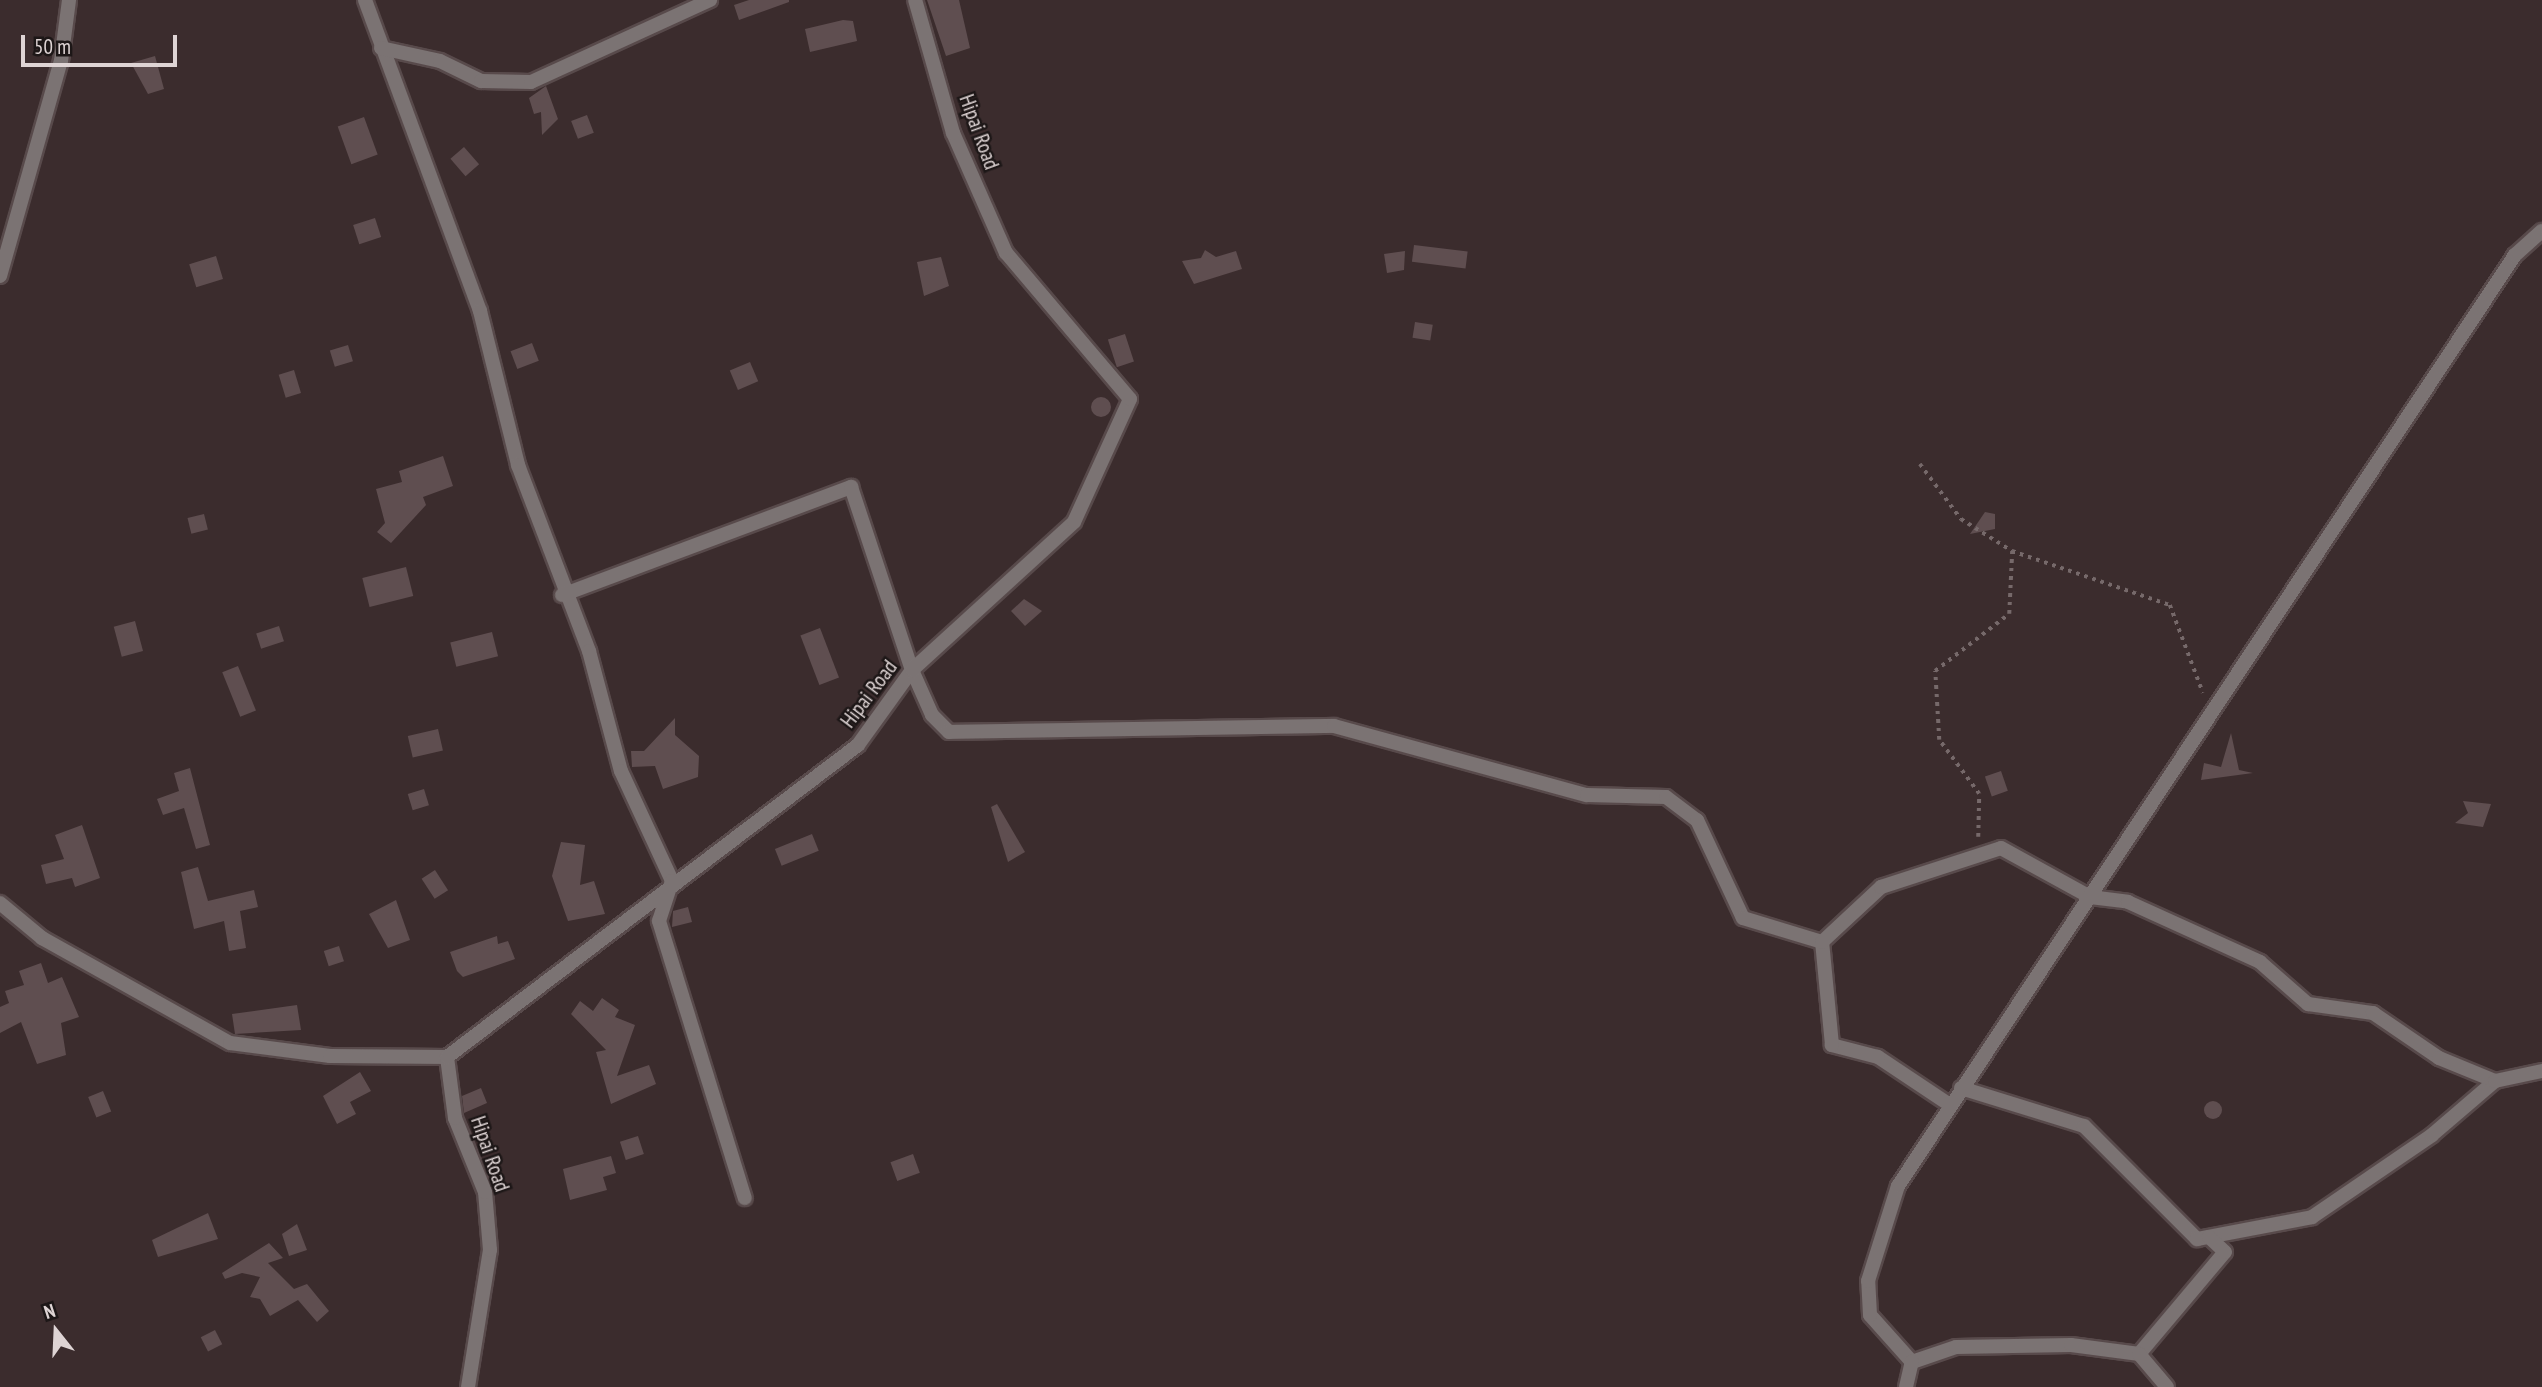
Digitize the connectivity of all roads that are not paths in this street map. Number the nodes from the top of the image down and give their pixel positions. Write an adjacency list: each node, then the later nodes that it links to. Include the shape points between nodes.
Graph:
1 (69, 0): 7 (street, via 61,61)
2 (365, 0): 5 (street)
3 (710, 0): 5 (street, via 531,82 481,81 440,61)
4 (915, 0): 9 (street, Hipai Road, via 953,133 1006,253 1130,399 1074,522)
5 (381, 48): 8 (street, via 480,311 519,465)
6 (2542, 231): 11 (street, via 2515,255)
7 (0, 276)
8 (562, 595): 9 (street, via 850,487); 10 (street, via 589,651 621,771)
9 (912, 670): 10 (street, Hipai Road, via 858,745); 13 (street, via 932,715 949,732 1334,726 1587,795 1666,797 1697,820 1743,918)
10 (671, 881): 14 (street, Hipai Road); 19 (street, via 659,921)
11 (2090, 897): 13 (street, via 2001,848 1881,887); 16 (street, via 2128,902 2260,962 2308,1004 2373,1013 2439,1058); 17 (street)
12 (0, 903): 14 (street, via 42,937 230,1043 330,1056)
13 (1822, 942): 18 (street, via 1832,1045 1878,1057)
14 (447, 1057): 23 (street, Hipai Road, via 455,1118 485,1192 490,1250)
15 (2542, 1071): 16 (street)
16 (2495, 1081): 20 (street, via 2432,1135 2312,1217)
17 (1961, 1088): 18 (street); 20 (street, via 2084,1126 2197,1239)
18 (1950, 1105): 22 (street, via 1898,1186 1868,1281 1870,1315)
19 (744, 1198)
20 (2209, 1237): 21 (street, via 2225,1252)
21 (2139, 1354): 22 (street, via 2071,1345 1956,1347); 25 (street)
22 (1912, 1362): 24 (street)
23 (468, 1387)
24 (1906, 1387)
25 (2167, 1387)

